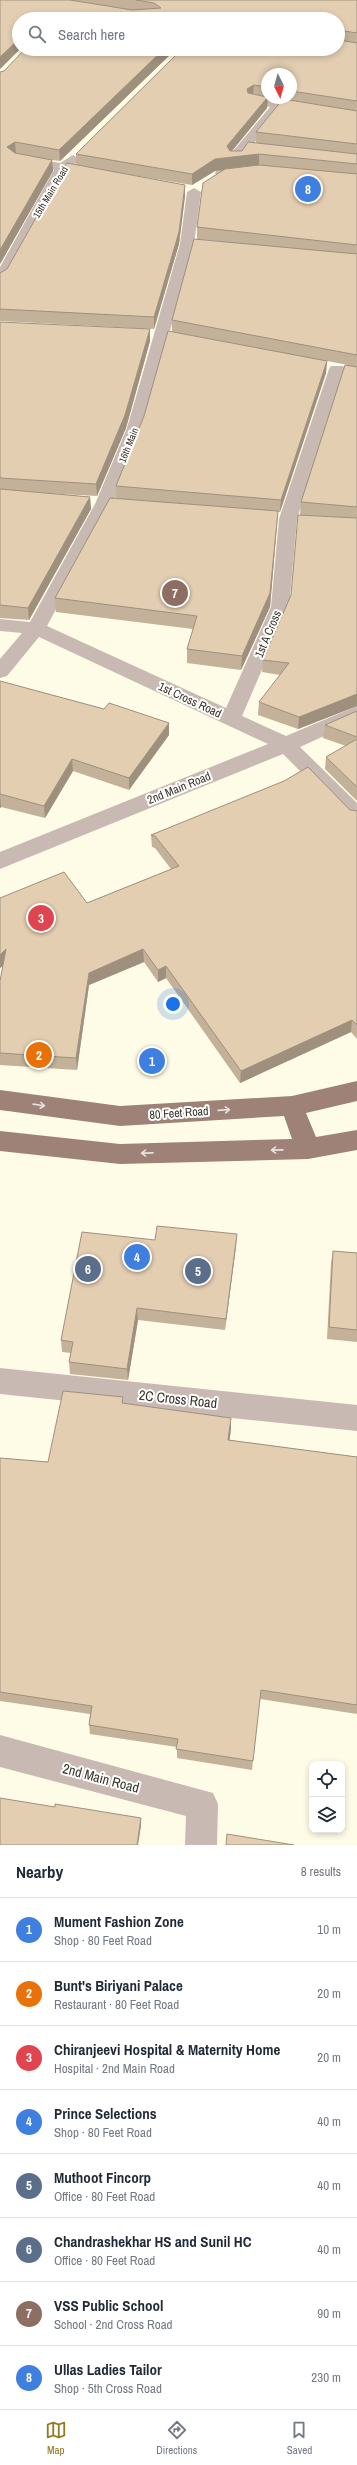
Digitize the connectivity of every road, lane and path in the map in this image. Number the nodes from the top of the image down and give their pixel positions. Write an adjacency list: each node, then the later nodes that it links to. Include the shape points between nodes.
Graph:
1 (254, 101): 2 (street)
2 (279, 105): 3 (street); 5 (street)
3 (357, 117)
4 (84, 147): 8 (street, 15th Main Road)
5 (243, 148): 6 (street); 11 (street)
6 (258, 150)
7 (16, 159): 8 (street)
8 (62, 169): 10 (street); 12 (street, 15th Main Road)
9 (236, 174): 11 (street)
10 (109, 177)
11 (203, 184): 15 (street, 16th Main, via 195,245 162,337 135,428 104,504)
12 (0, 280)
13 (336, 369): 18 (street, 1st A Cross, via 288,519 280,607)
14 (0, 624): 15 (street, 1st Cross Road)
15 (36, 628): 16 (street, 16th Main); 18 (street, 1st Cross Road)
16 (0, 672)
17 (357, 713): 19 (street, 2nd Main Road)
18 (231, 719): 19 (street, 1st Cross Road)
19 (285, 744): 20 (street, 1st Cross Road); 21 (street, 2nd Main Road)
20 (357, 816)
21 (0, 861)
22 (357, 1091): 24 (main road, 80 Feet Road)
23 (0, 1100): 24 (main road, 80 Feet Road, one-way to 24, via 120,1116)
24 (292, 1106): 27 (main road)
25 (357, 1140): 27 (main road)
26 (0, 1141): 27 (main road, one-way to 26, via 120,1154)
27 (308, 1149)
28 (0, 1381): 29 (street, 2C Cross Road)
29 (357, 1418)
30 (0, 1751): 31 (street, 2nd Main Road, via 202,1804)
31 (201, 1845)

